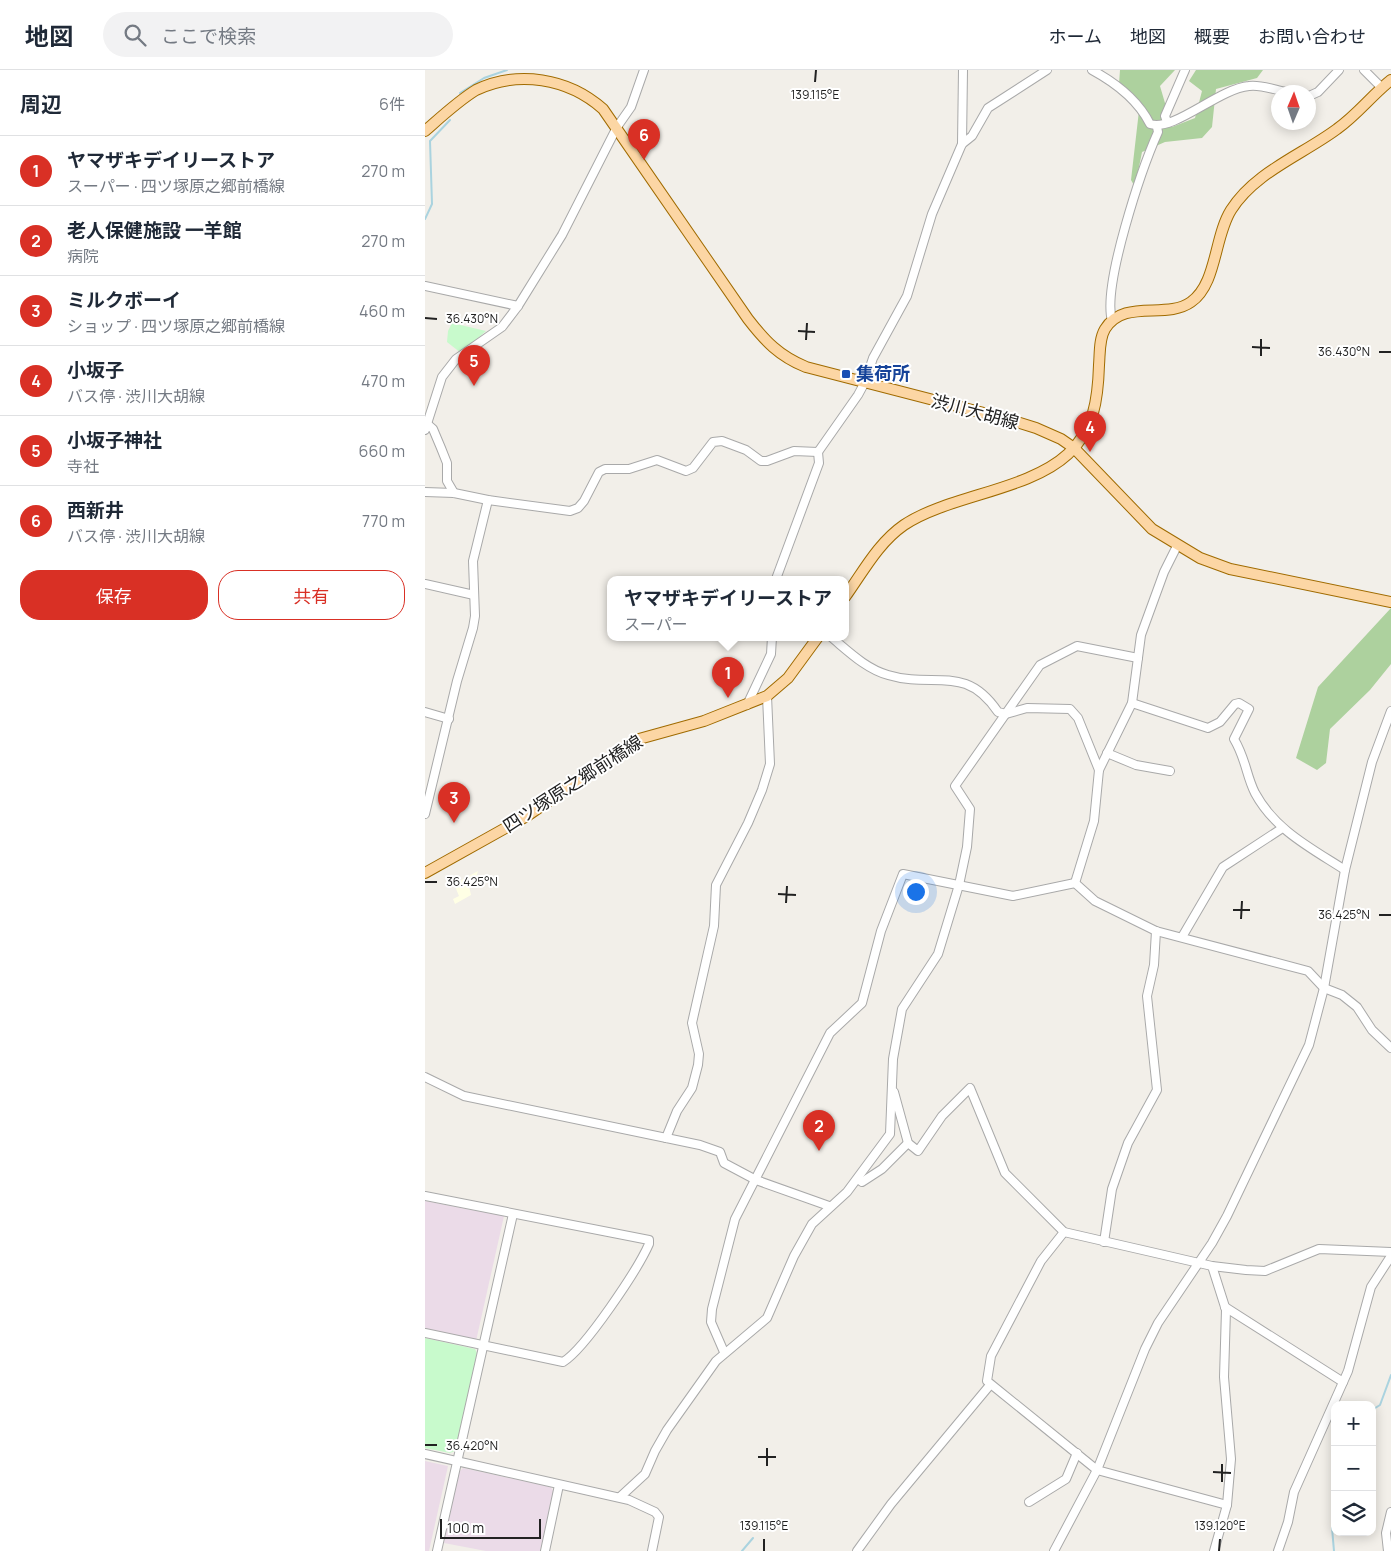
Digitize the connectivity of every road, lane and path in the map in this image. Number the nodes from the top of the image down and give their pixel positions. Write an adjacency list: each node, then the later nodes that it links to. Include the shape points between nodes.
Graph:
1 (644, 70): 13 (street, via 631,107)
2 (963, 70): 16 (street)
3 (1047, 70): 16 (street, via 987,108 971,136)
4 (1093, 70): 14 (street, via 1113,82 1143,110 1150,124)
5 (1185, 70): 12 (street, via 1165,116)
6 (1339, 70): 11 (street)
7 (1364, 70): 9 (street)
8 (1391, 80): 9 (main road)
9 (1382, 88): 19 (main road, via 1338,129 1259,180 1239,200 1223,226 1200,295 1177,308 1133,311)
10 (1271, 89): 12 (street, via 1251,85 1241,87 1221,94 1183,118)
11 (1316, 93)
12 (1167, 122): 14 (street)
13 (617, 127): 15 (main road, 渋川大胡線, via 603,109 581,92 552,80 522,76 475,90); 18 (street, via 562,235); 20 (main road, 渋川大胡線, via 768,345 782,356 806,367)
14 (1157, 127): 19 (street, via 1111,283)
15 (425, 131)
16 (962, 144): 20 (street, via 932,214 907,296 873,358)
17 (427, 288): 18 (street)
18 (519, 306): 22 (street, via 501,327 456,360 442,377)
19 (1111, 321): 24 (main road, via 1104,330 1100,346 1091,424)
20 (865, 382): 24 (main road, 渋川大胡線, via 1021,423 1061,439); 25 (street)
21 (425, 394): 22 (street)
22 (434, 396): 23 (street)
23 (426, 425): 27 (street, via 433,429 447,463 447,481)
24 (1074, 448): 29 (main road, 渋川大胡線, via 1152,529); 32 (main road, via 1045,469 904,525 889,537)
25 (818, 452): 28 (street, via 794,451 761,461 740,448 713,442 693,468 686,471 657,460 629,469 605,469 599,472 578,508 570,511); 30 (street, via 819,462)
26 (425, 492): 27 (street)
27 (454, 493): 28 (street)
28 (488, 500): 33 (street, via 473,561)
29 (1177, 546): 34 (main road, 渋川大胡線, via 1229,569); 38 (street, via 1141,636)
30 (777, 576)
31 (425, 584): 33 (street)
32 (849, 592)
33 (474, 595): 45 (street, via 473,628)
34 (1391, 602)
35 (773, 641): 41 (street, via 771,654)
36 (815, 641): 39 (main road, 四ツ塚原之郷前橋線, via 793,672)
37 (836, 641): 44 (street, via 878,672 894,677 963,683 980,691 998,712)
38 (1138, 658): 40 (street); 44 (street, via 1077,646 1039,665)
39 (767, 696): 41 (main road, 四ツ塚原之郷前橋線); 61 (street, via 770,764 763,790 716,885 714,926 691,1023 699,1054 698,1064 692,1088 677,1111)
40 (1132, 703): 46 (street); 50 (street, via 1208,728 1220,722 1235,704 1249,709 1234,739 1244,755 1256,794)
41 (747, 705): 52 (main road, 四ツ塚原之郷前橋線, via 639,739 527,816)
42 (1391, 710): 51 (street, via 1372,762)
43 (425, 712): 45 (street)
44 (1006, 714): 47 (street, via 1027,708 1070,710 1078,718); 54 (street, via 955,786 970,809)
45 (449, 719): 49 (street)
46 (1107, 753): 47 (street); 48 (street, via 1136,765)
47 (1099, 770): 53 (street, via 1094,821)
48 (1170, 771)
49 (425, 814)
50 (1281, 829): 51 (street); 56 (street, via 1223,867)
51 (1345, 870): 57 (street)
52 (425, 873)
53 (1075, 883): 54 (street, via 1013,896); 55 (street, via 1095,901)
54 (959, 885): 60 (street, via 938,954 902,1009); 64 (street, via 903,874 881,931 862,1003 830,1033)
55 (1156, 931): 56 (street); 69 (street, via 1155,965 1147,996 1157,1090 1127,1144 1112,1189)
56 (1181, 937): 57 (street, via 1309,971)
57 (1324, 988): 58 (street, via 1342,995 1357,1007 1372,1030); 71 (street, via 1309,1045 1227,1216)
58 (1391, 1048)
59 (425, 1077): 61 (street, via 464,1096)
60 (892, 1082): 62 (street); 63 (street, via 890,1134)
61 (666, 1138): 64 (street, via 720,1152 724,1163)
62 (909, 1143): 63 (street, via 882,1168 862,1182); 68 (street, via 918,1150 942,1116 970,1088 1005,1173)
63 (858, 1179): 66 (street)
64 (755, 1180): 66 (street); 76 (street, via 735,1219 712,1309 711,1322)
65 (425, 1196): 67 (street)
66 (829, 1206): 76 (street, via 812,1224 793,1256 767,1318)
67 (513, 1214): 75 (street); 75 (street, via 649,1240 649,1244 595,1326 563,1362)
68 (1064, 1232): 69 (street); 78 (street, via 1041,1261 991,1356 987,1381)
69 (1104, 1242): 71 (street)
70 (1391, 1254): 72 (street, via 1319,1249 1265,1271); 77 (street, via 1371,1287)
71 (1199, 1263): 72 (street); 82 (street, via 1158,1323)
72 (1213, 1266): 73 (street)
73 (1225, 1307): 77 (street); 86 (street, via 1224,1377 1231,1459)
74 (425, 1333): 75 (street)
75 (484, 1346): 81 (street)
76 (724, 1352): 84 (street, via 667,1430 645,1474)
77 (1343, 1382): 94 (street, via 1293,1492 1288,1522)
78 (990, 1385): 79 (street); 91 (street, via 891,1504)
79 (1077, 1453): 82 (street); 85 (street, via 1066,1479)
80 (425, 1454): 81 (street)
81 (457, 1461): 83 (street); 88 (street)
82 (1097, 1470): 86 (street); 92 (street)
83 (559, 1485): 84 (street); 89 (street)
84 (620, 1497): 90 (street, via 658,1514)
85 (1029, 1502)
86 (1227, 1505): 93 (street)
87 (1391, 1512): 95 (street, via 1386,1533)
88 (437, 1551)
89 (545, 1551)
90 (651, 1551)
91 (857, 1551)
92 (1053, 1551)
93 (1214, 1551)
94 (1278, 1551)
95 (1389, 1551)

